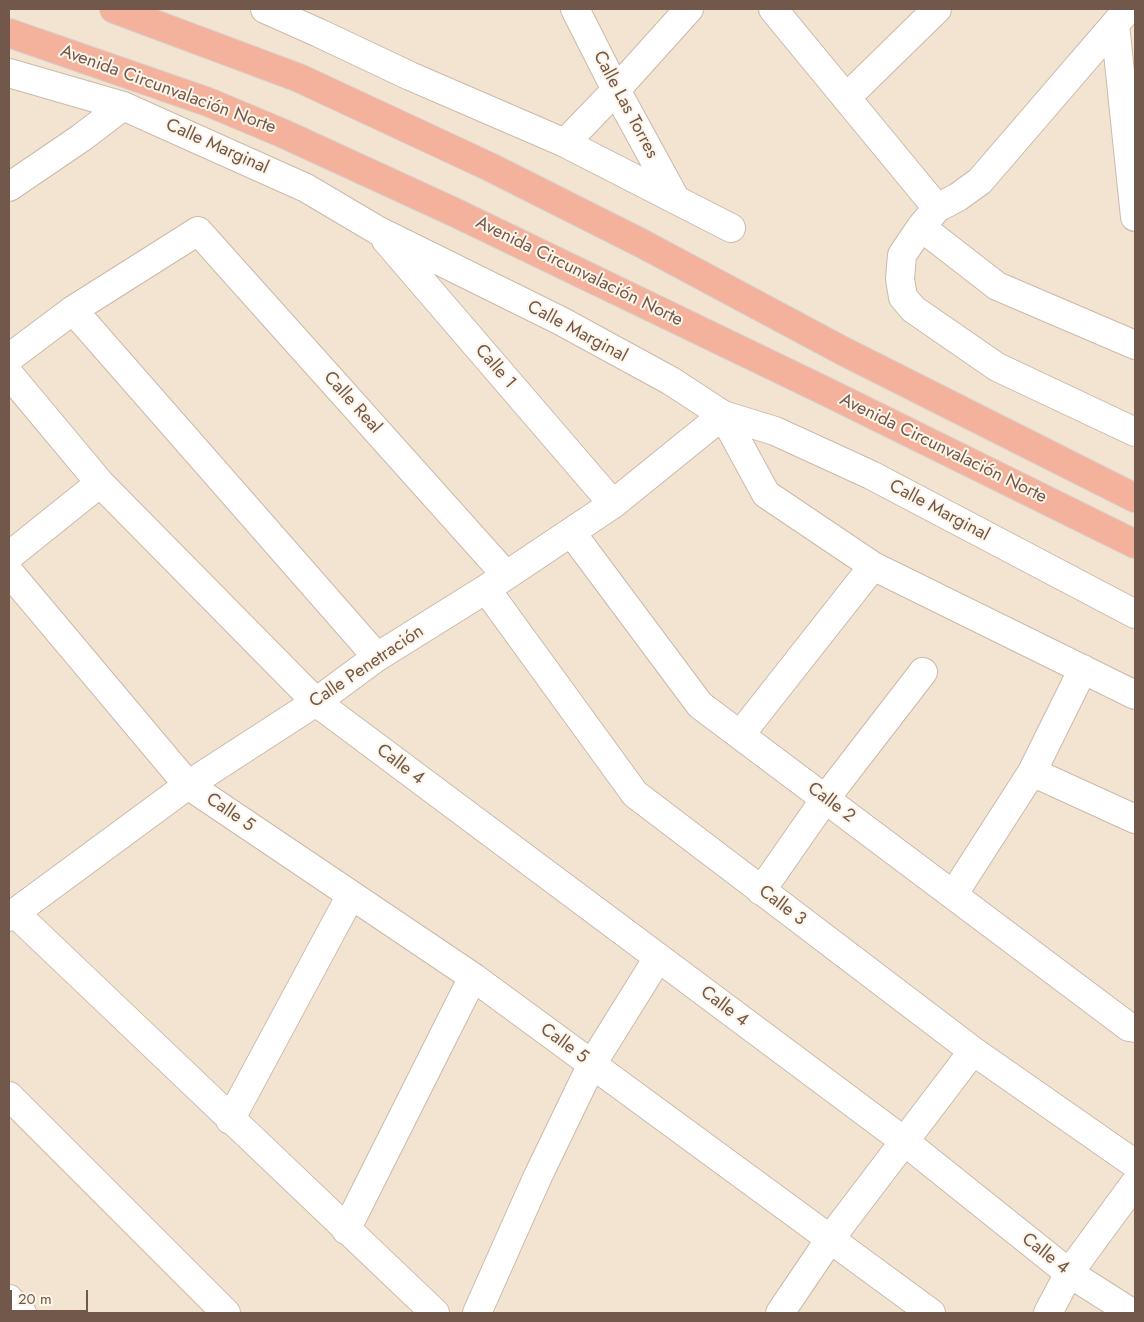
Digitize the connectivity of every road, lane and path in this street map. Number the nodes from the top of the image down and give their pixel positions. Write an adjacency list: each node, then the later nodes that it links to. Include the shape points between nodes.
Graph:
1 (114, 9): 27 (highway, via 299,78 490,167 643,244 852,356)
2 (575, 9): 10 (street, Calle Las Torres)
3 (689, 9): 10 (street)
4 (773, 9): 11 (street)
5 (937, 9): 11 (street)
6 (283, 12): 13 (street, via 410,76)
7 (1121, 16): 16 (street); 17 (street, via 980,181)
8 (9, 33): 30 (highway, Avenida Circunvalación Norte, via 208,102 282,133 456,212)
9 (9, 73): 12 (street, Calle Marginal)
10 (616, 90): 13 (street); 15 (street, Calle Las Torres)
11 (846, 98): 17 (street)
12 (123, 106): 14 (street); 19 (street, Calle Marginal, via 306,188)
13 (565, 143): 15 (street)
14 (9, 187)
15 (676, 200): 18 (street)
16 (1135, 217)
17 (929, 218): 21 (street, via 997,286); 25 (street, via 902,254 900,278 903,297 913,308 997,367)
18 (731, 228)
19 (377, 230): 24 (street, Calle Marginal, via 561,321 671,381); 28 (street, Calle 1)
20 (73, 310): 22 (street); 34 (street, Calle Real, via 198,231); 36 (street)
21 (1135, 345)
22 (9, 358)
23 (9, 374): 26 (street, Calle 4)
24 (723, 415): 28 (street, Calle Penetración); 32 (street, via 766,494); 35 (street, Calle Marginal, via 775,431 871,475)
25 (1135, 432)
26 (100, 483): 31 (street); 40 (street, Calle 4)
27 (1135, 498)
28 (613, 504): 29 (street, Calle Penetración)
29 (571, 532): 34 (street, Calle Penetración); 41 (street, Calle 2, via 700,705)
30 (1135, 544)
31 (9, 556)
32 (873, 566): 37 (street); 41 (street)
33 (9, 572): 43 (street, Calle 5)
34 (496, 582): 36 (street, Calle Penetración); 46 (street, Calle 3, via 635,794)
35 (1135, 614)
36 (377, 657): 40 (street, Calle Penetración)
37 (1083, 669): 39 (street); 42 (street)
38 (923, 672): 44 (street)
39 (1135, 695)
40 (316, 702): 43 (street, Calle Penetración); 50 (street, Calle 4)
41 (740, 735): 44 (street, Calle 2)
42 (1032, 772): 45 (street); 48 (street)
43 (188, 785): 47 (street, Calle 5); 49 (street, Calle Penetración)
44 (825, 799): 46 (street); 48 (street, Calle 2)
45 (1135, 819)
46 (761, 891): 53 (street, Calle 3)
47 (351, 895): 51 (street, Calle 5); 56 (street)
48 (953, 895): 52 (street, Calle 2)
49 (12, 915): 56 (street)
50 (658, 958): 54 (street); 57 (street, Calle 4)
51 (472, 977): 54 (street, Calle 5); 60 (street)
52 (1135, 1028)
53 (973, 1051): 57 (street); 58 (street, Calle 3)
54 (592, 1064): 61 (street, Calle 5); 67 (street)
55 (9, 1096): 65 (street)
56 (230, 1120): 60 (street)
57 (904, 1141): 61 (street); 62 (street, Calle 4)
58 (1135, 1164)
59 (1135, 1183): 62 (street)
60 (346, 1230): 66 (street)
61 (830, 1239): 68 (street); 69 (street, Calle 5)
62 (1068, 1273): 70 (street); 71 (street, Calle 4)
63 (9, 1299): 64 (street)
64 (22, 1313)
65 (226, 1313)
66 (435, 1313)
67 (477, 1313)
68 (780, 1313)
69 (931, 1313)
70 (1048, 1313)
71 (1132, 1313)

